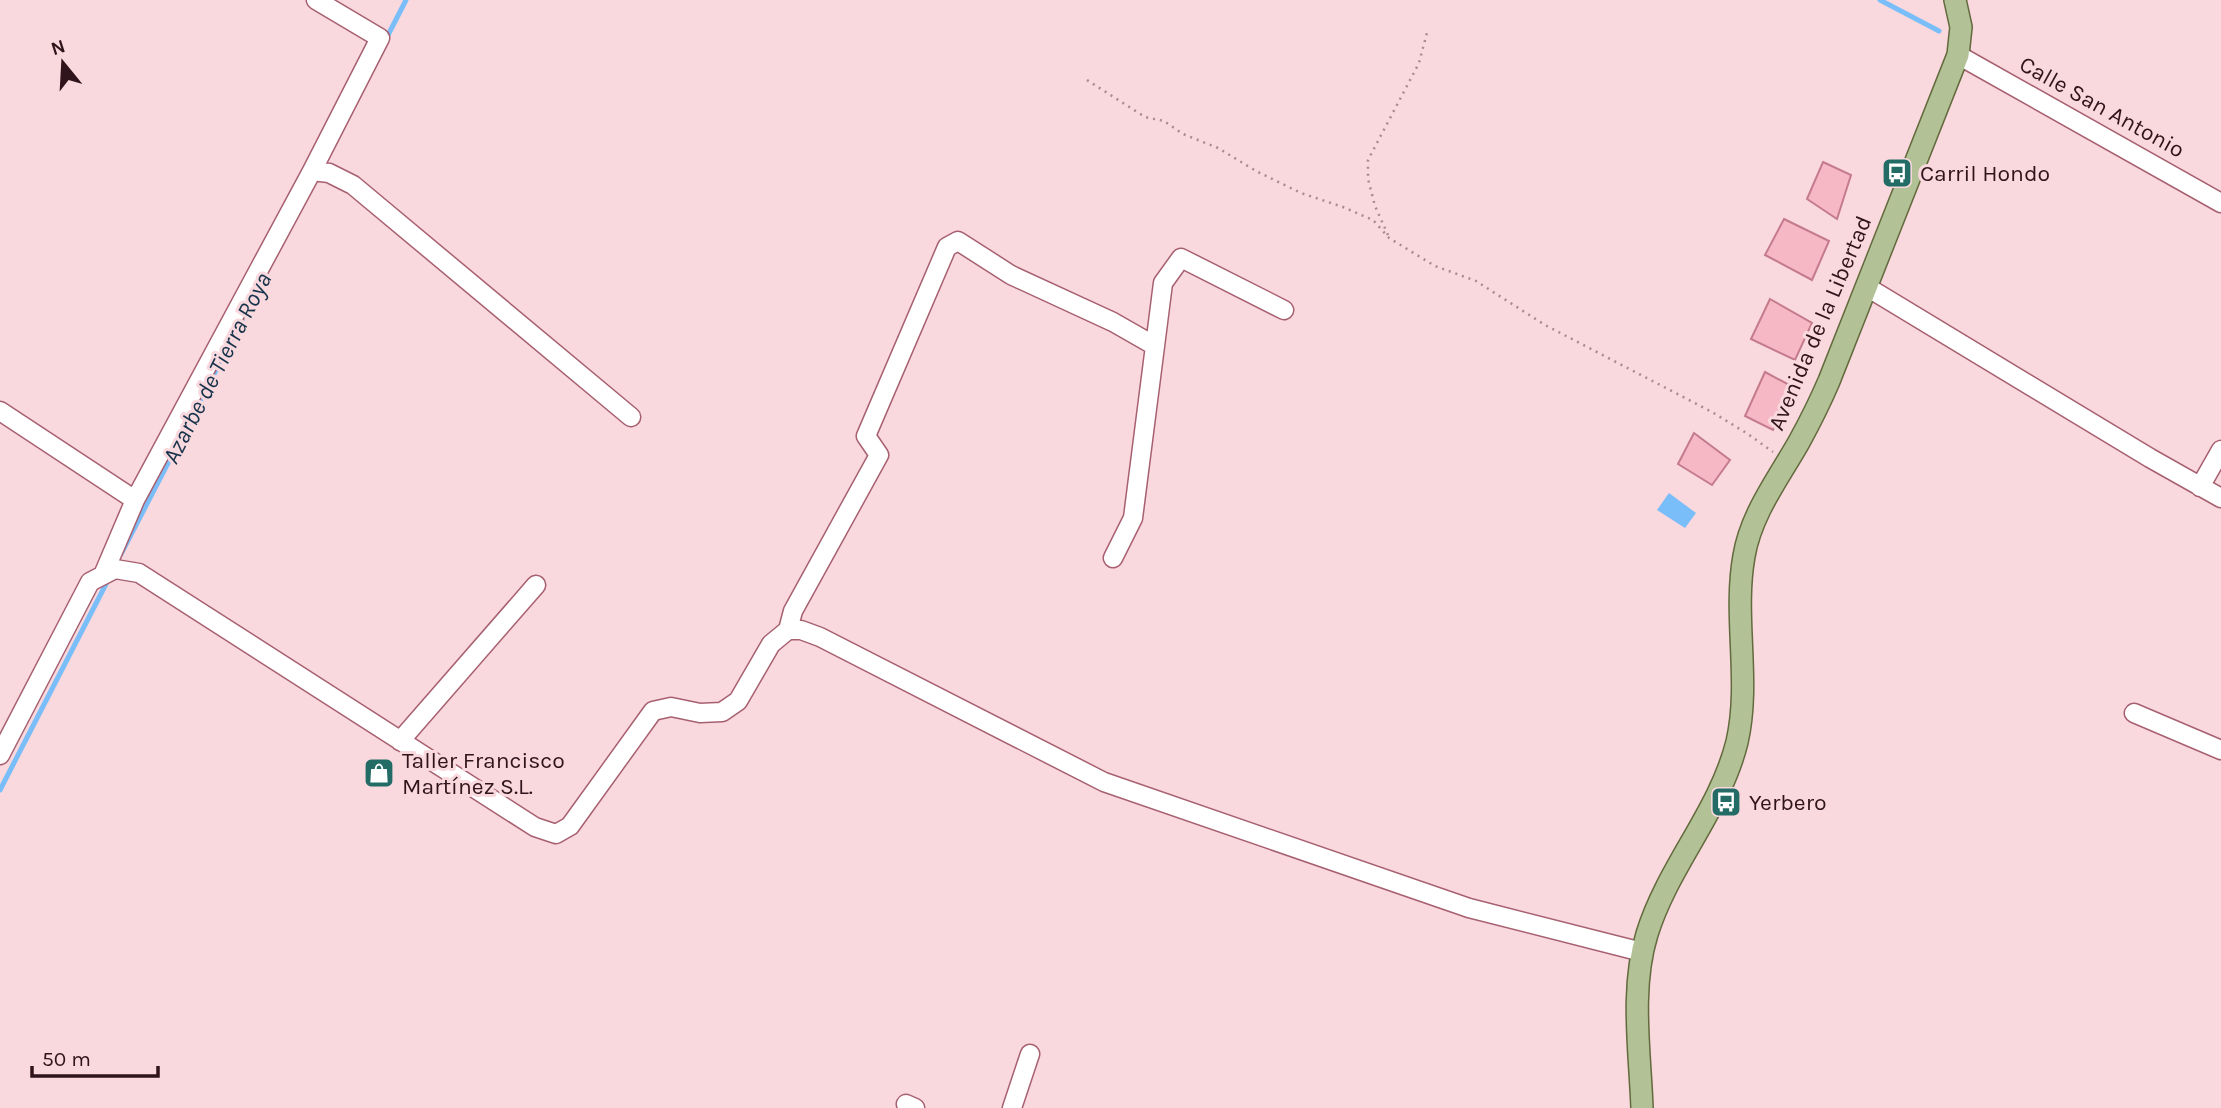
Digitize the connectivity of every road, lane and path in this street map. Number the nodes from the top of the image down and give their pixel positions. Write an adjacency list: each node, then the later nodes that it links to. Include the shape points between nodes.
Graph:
1 (316, 0): 6 (street, via 380,38)
2 (1955, 0): 4 (main road, Avenida de la Libertad, via 1961,27)
3 (1428, 29): 8 (path, via 1419,63 1368,160 1368,179)
4 (1958, 54): 7 (street, Calle San Antonio); 9 (main road, Avenida de la Libertad)
5 (1087, 80): 8 (path, via 1145,117 1164,121 1256,171 1373,220)
6 (312, 171): 13 (street, via 329,173 353,185); 18 (street)
7 (2221, 203)
8 (1389, 238): 15 (path, via 1712,412)
9 (1867, 287): 15 (main road, Avenida de la Libertad, via 1818,408); 16 (street)
10 (1284, 310): 11 (street, via 1181,258 1163,283)
11 (1155, 345): 19 (street, via 1133,518); 22 (street, via 1011,275 958,242 947,247 866,436 879,455 793,611)
12 (0, 411): 18 (street)
13 (631, 417)
14 (2221, 450): 16 (street)
15 (1787, 462): 27 (main road, Avenida de la Libertad, via 1755,518 1743,557 1742,699 1733,754 1654,915)
16 (2200, 486): 17 (street)
17 (2221, 498)
18 (135, 500): 20 (street)
19 (1113, 558)
20 (103, 575): 24 (street, via 115,569 139,573); 26 (street, via 90,582)
21 (536, 585): 24 (street)
22 (788, 630): 24 (street, via 771,644 738,701 722,712 671,707 653,711 570,826 556,834 535,827); 27 (street, via 820,637 1104,782 1468,908)
23 (2134, 713): 25 (street)
24 (400, 741)
25 (2221, 750)
26 (0, 754)
27 (1642, 952): 30 (main road, Avenida de la Libertad, via 1638,1012)
28 (1030, 1054): 29 (street)
29 (1012, 1108)
30 (1642, 1108)

